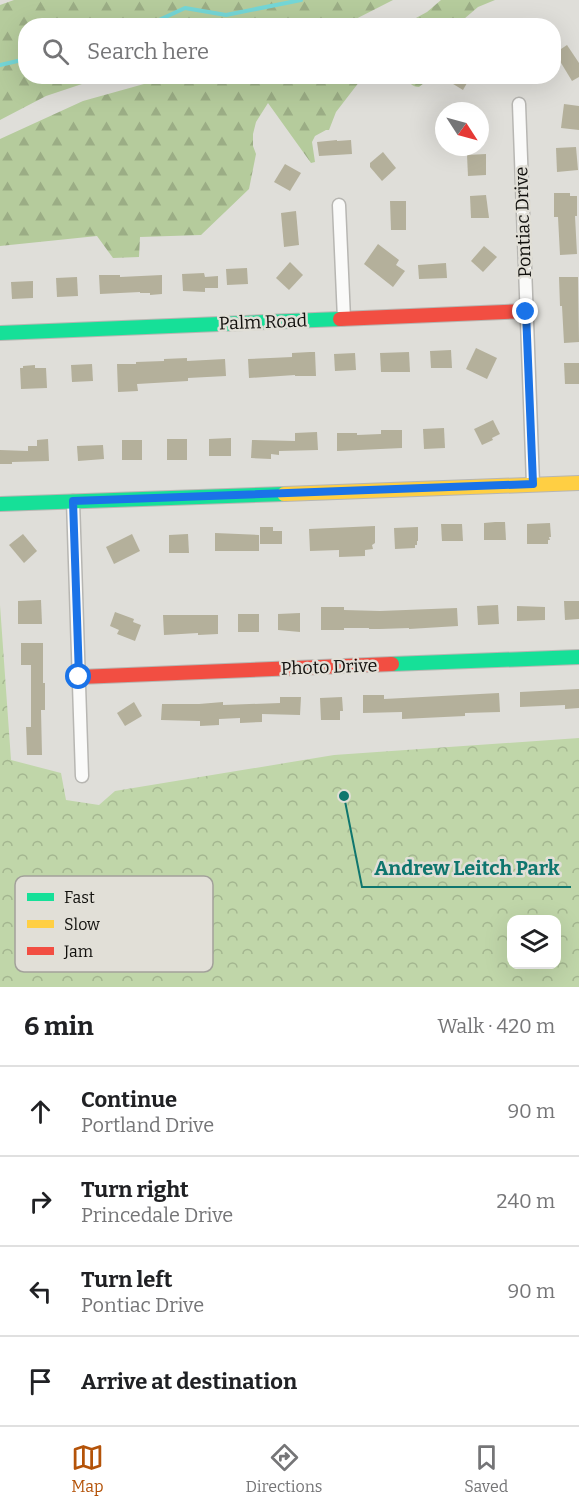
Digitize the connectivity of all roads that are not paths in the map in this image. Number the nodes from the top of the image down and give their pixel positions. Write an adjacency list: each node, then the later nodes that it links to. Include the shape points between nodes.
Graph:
1 (519, 104): 3 (street, Pontiac Drive)
2 (339, 206): 4 (street)
3 (526, 312): 4 (street, Palm Road); 7 (street, Pontiac Drive)
4 (344, 319): 5 (street, Palm Road)
5 (0, 333)
6 (579, 483): 7 (street)
7 (533, 484): 8 (street)
8 (73, 501): 9 (street); 11 (street)
9 (0, 504)
10 (579, 657): 11 (street, Photo Drive)
11 (79, 677): 12 (street)
12 (82, 776)

